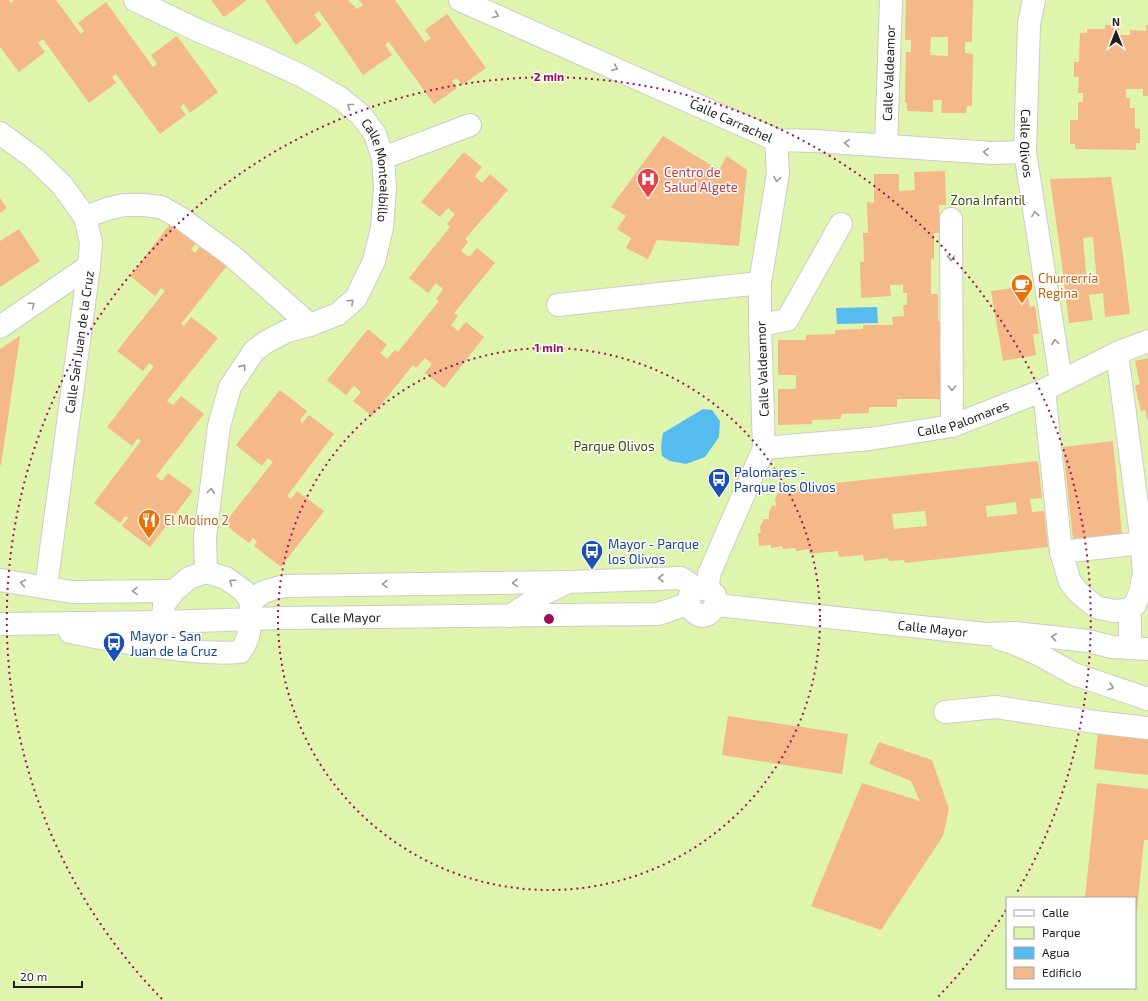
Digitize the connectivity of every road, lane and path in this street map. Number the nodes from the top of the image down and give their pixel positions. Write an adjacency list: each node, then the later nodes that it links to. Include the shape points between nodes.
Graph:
1 (136, 0): 10 (street, Calle Montealbillo, one-way to 1, via 375,134 361,115 340,98 304,77)
2 (460, 0): 7 (street, Calle Carrachel, one-way to 7)
3 (891, 0): 8 (street, Calle Valdeamor)
4 (1034, 0): 9 (street, Calle Olivos, via 1029,24)
5 (470, 125): 10 (street)
6 (0, 133): 11 (street, Calle San Juan de la Cruz, via 34,158 62,185)
7 (776, 140): 8 (street, Calle Carrachel, one-way to 7); 15 (street, Calle Valdeamor, one-way to 15, via 778,173)
8 (886, 146): 9 (street, Calle Carrachel, one-way to 8, via 992,153)
9 (1025, 152): 22 (street, Calle Olivos, one-way to 9)
10 (383, 158): 17 (street, Calle Montealbillo, one-way to 10, via 338,314 356,298 374,261 382,228 385,191)
11 (85, 217): 14 (street, Calle San Juan de la Cruz, via 91,242); 17 (street, via 124,205 161,207 182,219 230,255)
12 (951, 219): 23 (street, one-way to 23)
13 (841, 224): 18 (street, via 787,320)
14 (89, 266): 19 (street, one-way to 14); 30 (street, Calle San Juan de la Cruz)
15 (760, 282): 16 (street); 18 (street, Calle Valdeamor)
16 (558, 305)
17 (310, 325): 27 (street, Calle Montealbillo, one-way to 17, via 205,537 218,434 230,387 254,351 287,331)
18 (760, 325): 24 (street, Calle Valdeamor)
19 (0, 327)
20 (1148, 341): 21 (street, Calle Palomares)
21 (1118, 353): 22 (street, Calle Palomares); 25 (street)
22 (1052, 385): 23 (street, Calle Palomares); 26 (street, Calle Olivos)
23 (952, 426): 24 (street, Calle Palomares, via 870,439)
24 (764, 448): 32 (street, Calle Valdeamor, via 709,574)
25 (1142, 543): 26 (street); 34 (street, via 1144,574 1140,592 1135,605)
26 (1061, 552): 34 (street, Calle Olivos, via 1070,582 1079,593 1096,607 1114,611)
27 (206, 572): 31 (street, via 189,578); 33 (street, one-way to 27, via 245,592 226,578)
28 (0, 580): 30 (street, one-way to 28)
29 (568, 582): 32 (street, one-way to 29, via 681,578); 33 (street, one-way to 33, via 284,586 264,592); 35 (street)
30 (46, 587): 31 (street, one-way to 30, via 72,592)
31 (174, 591): 36 (street, via 164,604)
32 (702, 597): 35 (street, Calle Mayor, via 658,614); 39 (street, Calle Mayor, via 745,609)
33 (251, 610): 35 (street, Calle Mayor); 36 (street, Calle Mayor); 41 (street, via 248,637 240,652)
34 (1126, 610): 40 (street, via 1130,618)
35 (510, 616)
36 (163, 622): 38 (street, Calle Mayor); 41 (street, via 167,637)
37 (1, 624): 38 (street, Calle Mayor)
38 (30, 624): 41 (street, via 117,642)
39 (986, 634): 40 (street, Calle Mayor, one-way to 39, via 1015,632); 42 (street, via 1032,651)
40 (1130, 648): 42 (street, via 1078,650 1069,664)
41 (178, 649)
42 (1074, 674): 43 (street, one-way to 43)
43 (1148, 699)
44 (945, 712): 45 (street, via 996,707)
45 (1148, 728)

